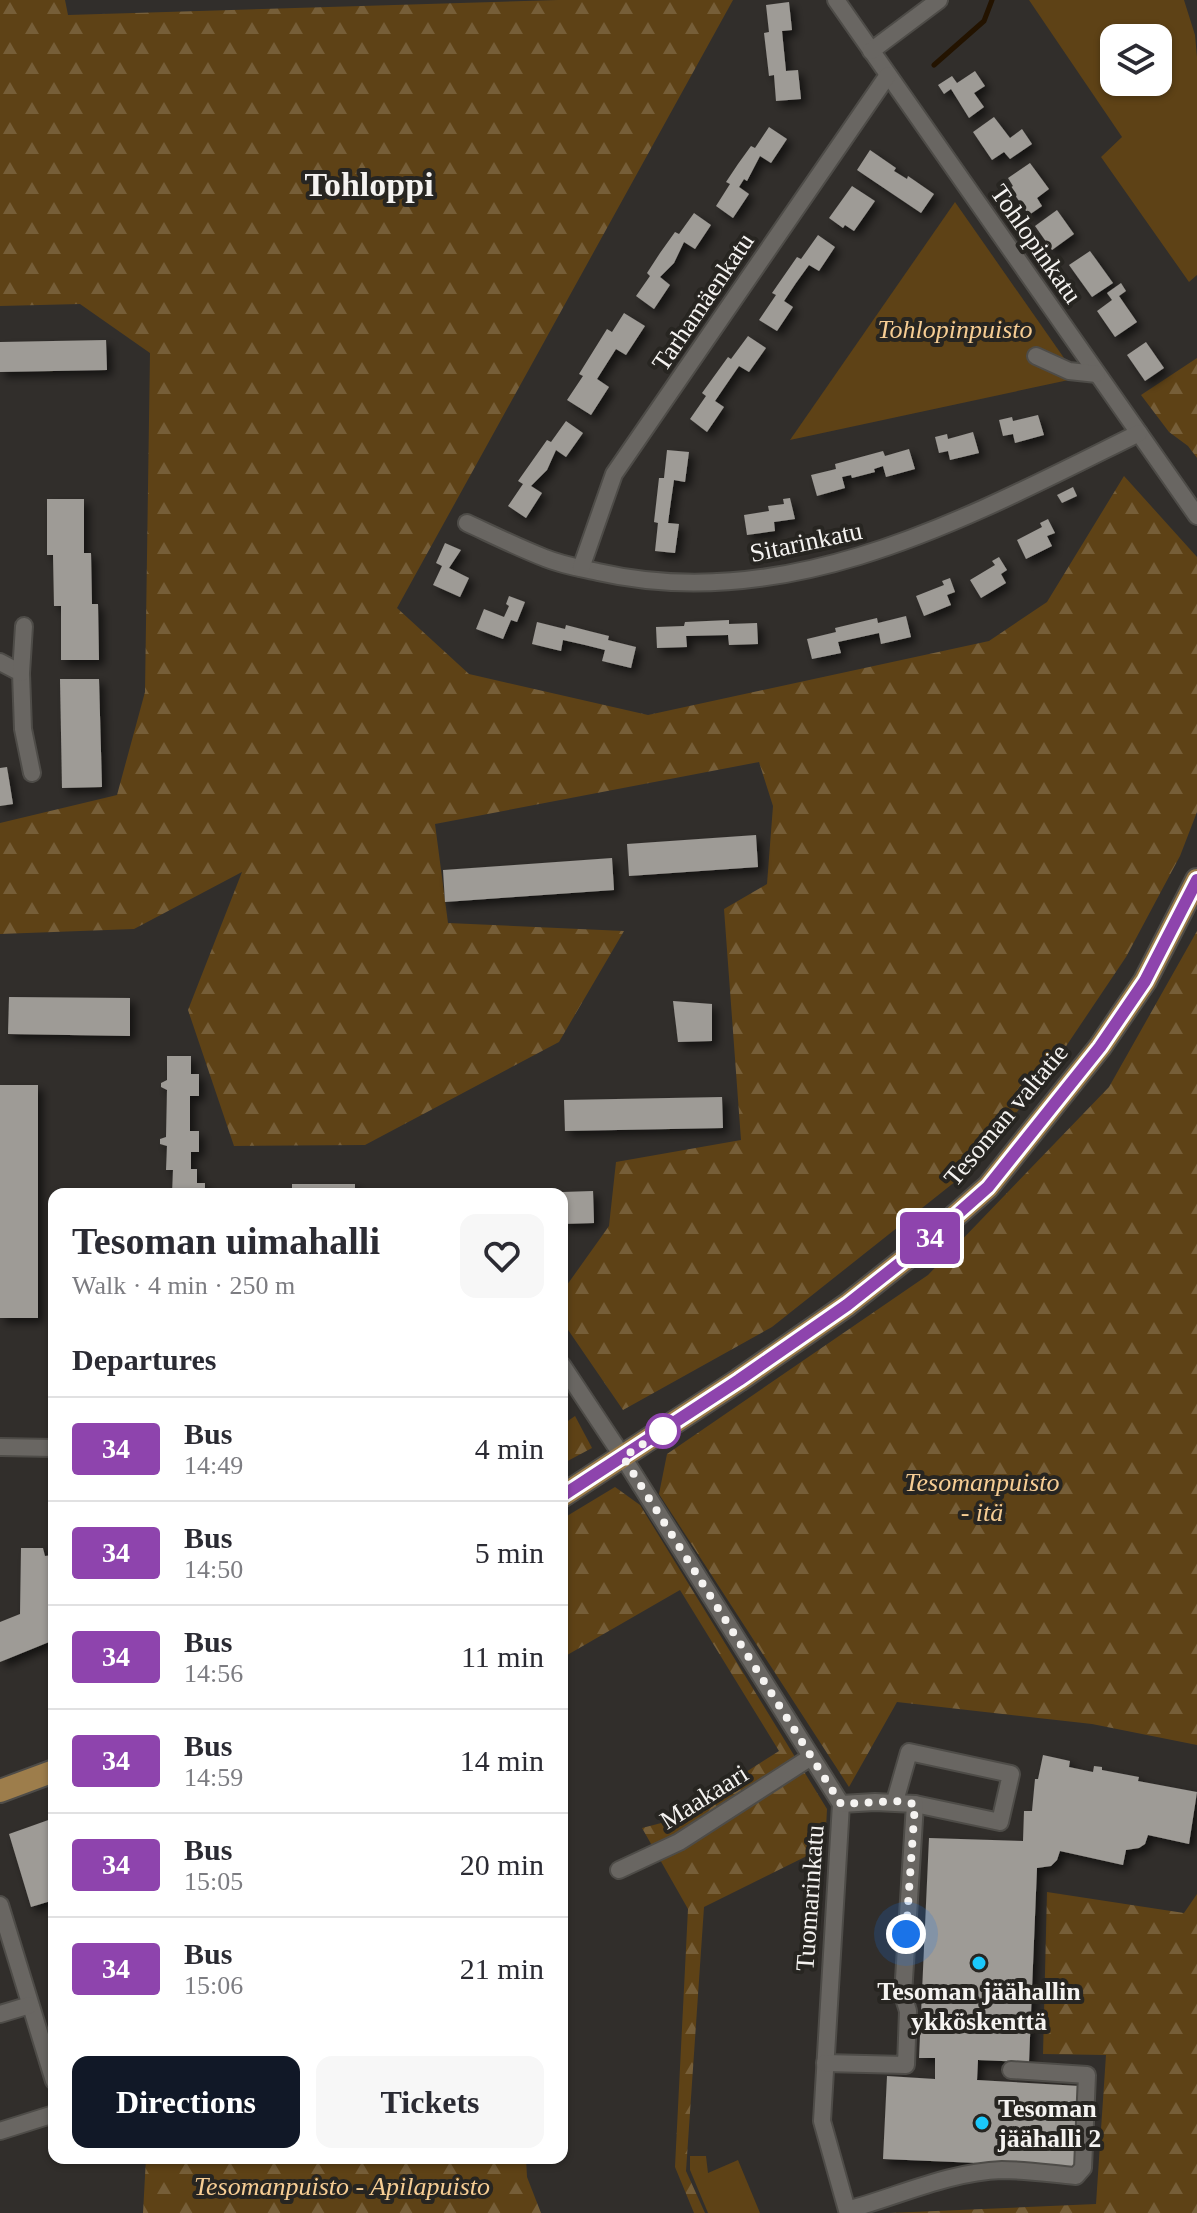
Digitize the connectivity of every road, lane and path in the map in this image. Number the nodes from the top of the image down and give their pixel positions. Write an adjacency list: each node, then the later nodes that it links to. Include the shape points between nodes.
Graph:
1 (836, 0): 3 (street, Tohlopinkatu)
2 (939, 0): 3 (street)
3 (871, 51): 4 (street, Tohlopinkatu)
4 (888, 75): 6 (street, Tohlopinkatu); 10 (street, Tarhamäenkatu, via 614,474)
5 (1036, 356): 6 (street, via 1069,371)
6 (1097, 374): 7 (street, Tohlopinkatu)
7 (1139, 433): 8 (street, Tohlopinkatu); 10 (street, Sitarinkatu, via 956,522 783,576 654,582)
8 (1197, 516)
9 (467, 523): 10 (street, Sitarinkatu, via 546,559)
10 (581, 568)
11 (24, 626): 13 (street)
12 (0, 662): 13 (street)
13 (21, 673): 14 (street, via 23,729)
14 (32, 773)
15 (1197, 880): 19 (main road, Tesoman valtatie, via 1145,981 1100,1047 988,1187 847,1305)
16 (568, 1374): 19 (street, Tuomarinkatu)
17 (0, 1447): 18 (street)
18 (48, 1448)
19 (623, 1457): 20 (main road, Tesoman valtatie); 21 (street, Tuomarinkatu)
20 (568, 1492)
21 (811, 1757): 25 (street, Tuomarinkatu); 27 (street, Maakaari, via 679,1842)
22 (48, 1773): 23 (main road)
23 (0, 1791)
24 (895, 1801): 25 (street); 26 (street); 26 (street, via 909,1752 1011,1774 1000,1822)
25 (841, 1804): 32 (street, Tuomarinkatu)
26 (915, 1804): 32 (street, via 903,1995 908,2011 906,2065)
27 (619, 1870)
28 (0, 1905): 29 (street)
29 (30, 2005): 30 (street); 31 (street)
30 (0, 2014)
31 (48, 2062)
32 (825, 2063): 33 (street, Tuomarinkatu, via 822,2121 847,2210 966,2175 1002,2170 1076,2176 1083,2168 1087,2075)
33 (1011, 2070)
34 (48, 2116): 35 (street)
35 (0, 2131)

